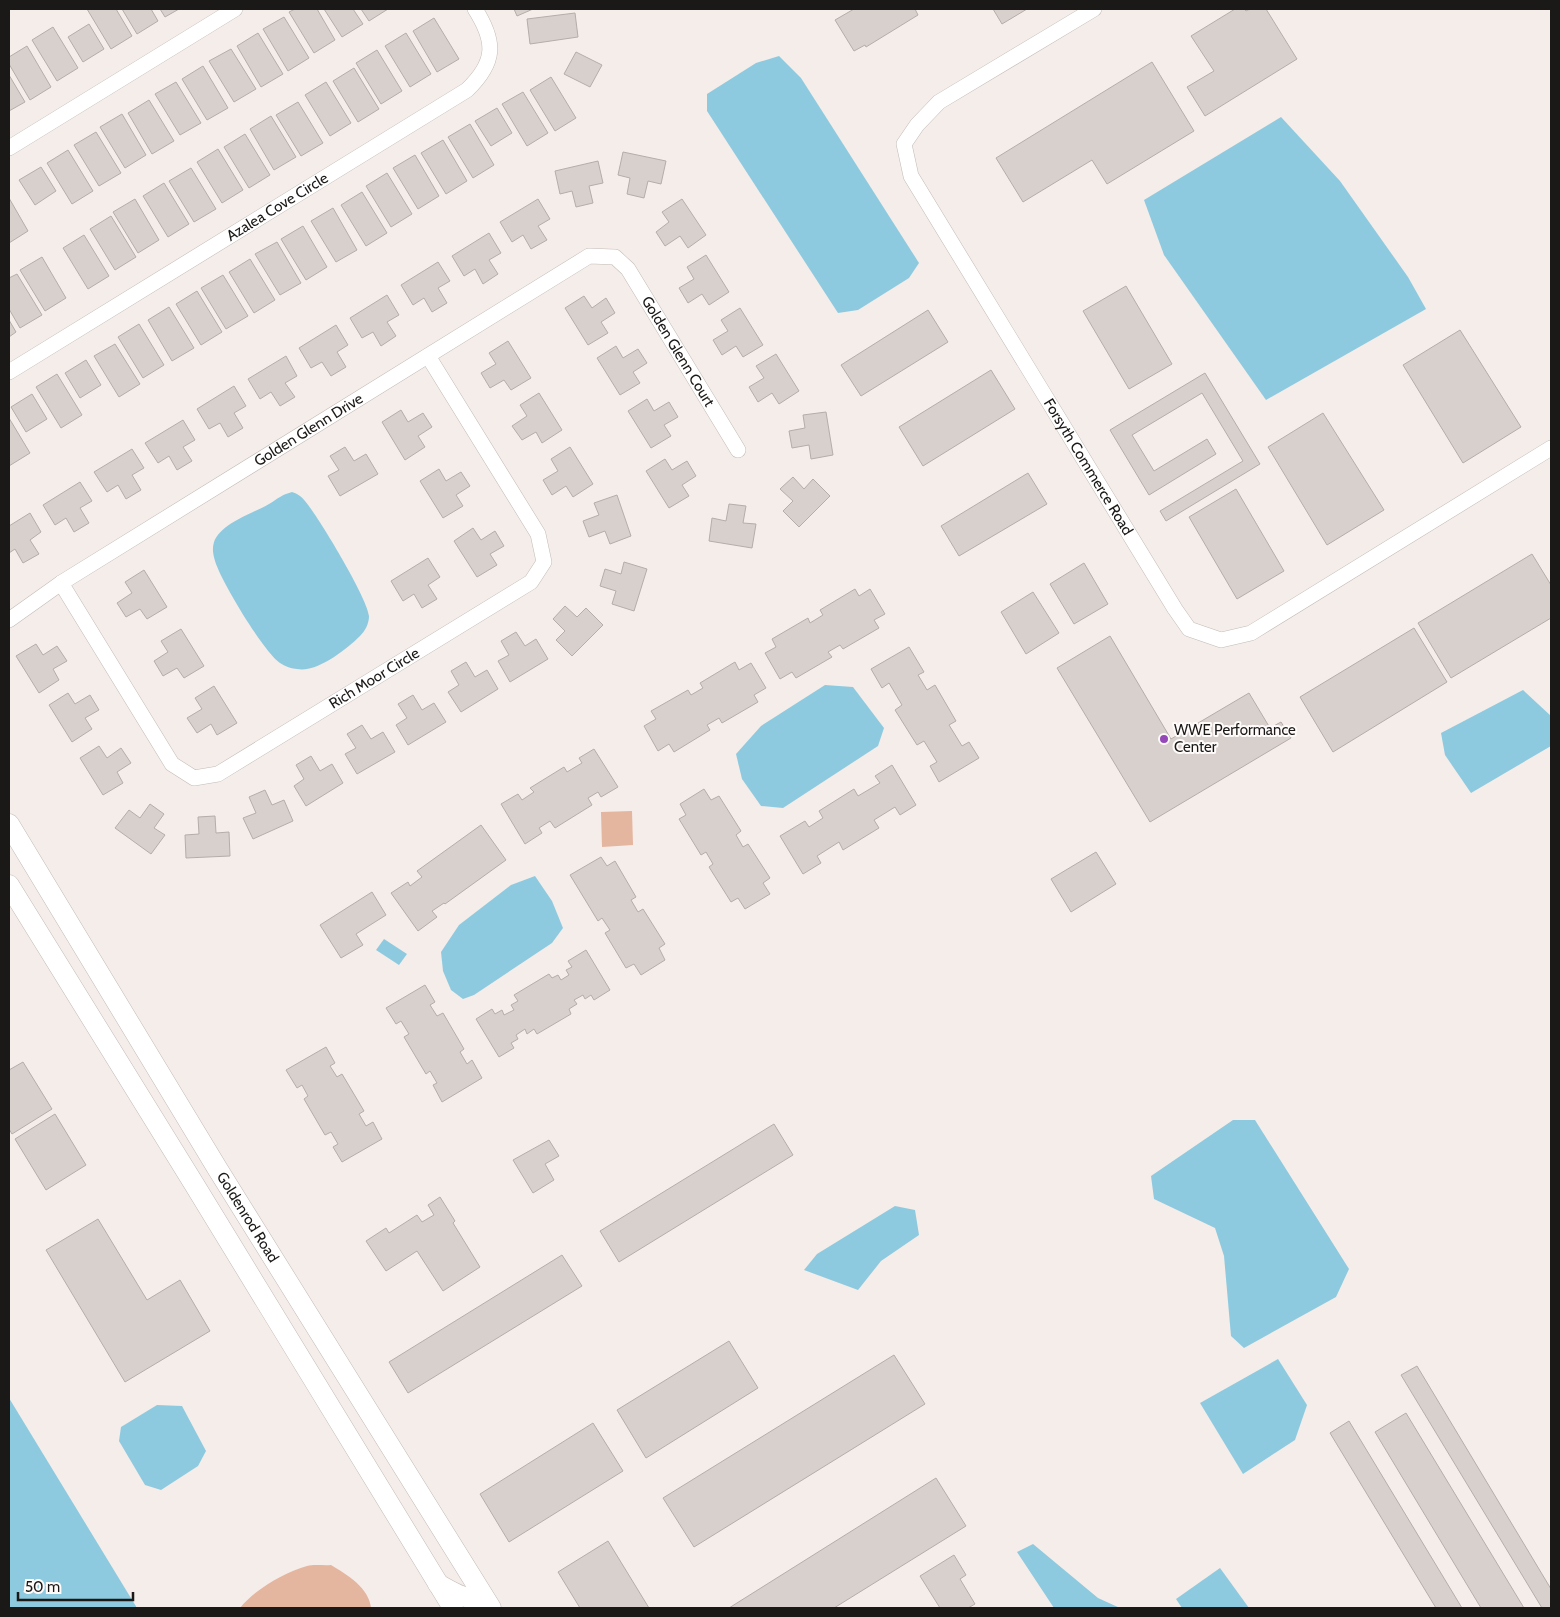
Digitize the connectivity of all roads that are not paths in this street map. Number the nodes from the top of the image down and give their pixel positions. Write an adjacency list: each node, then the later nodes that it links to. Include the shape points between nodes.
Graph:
1 (235, 9): 4 (street)
2 (475, 9): 7 (street, Azalea Cove Circle, via 489,35 490,54 480,76 467,90)
3 (1094, 9): 8 (street, Forsyth Commerce Road, via 939,102 904,144 911,176 1189,629 1222,640 1252,632)
4 (9, 148)
5 (615, 257): 6 (street, Golden Glenn Drive, via 589,256); 9 (street, Golden Glenn Court, via 628,269)
6 (428, 356): 10 (street, Golden Glenn Drive); 10 (street, Rich Moor Circle, via 538,534 544,562 531,582 218,774 194,778 172,764)
7 (9, 372)
8 (1551, 448)
9 (738, 450)
10 (61, 583): 11 (street, Golden Glenn Drive)
11 (9, 620)
12 (9, 824): 15 (main road, Goldenrod Road, via 217,1168)
13 (9, 885): 14 (main road, Goldenrod Road)
14 (438, 1584): 15 (main road, via 464,1598); 16 (main road, Goldenrod Road)
15 (487, 1603)
16 (453, 1608)

